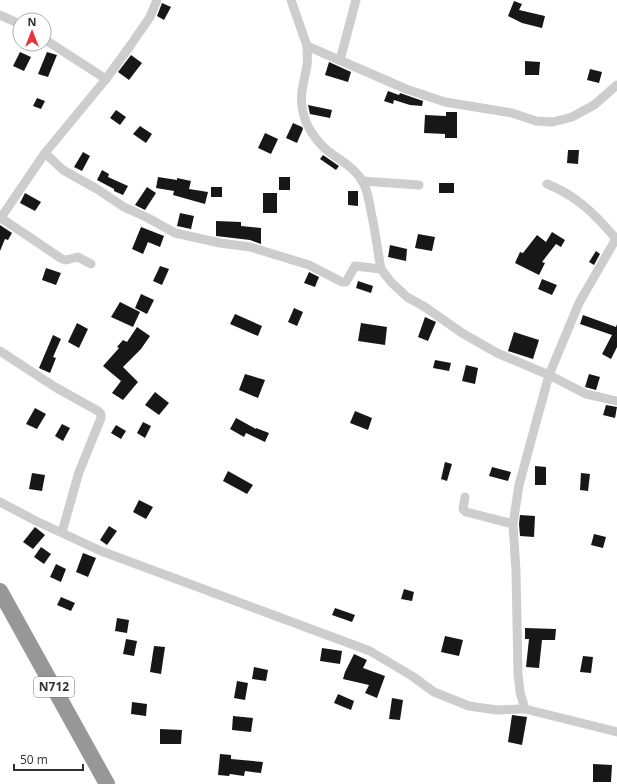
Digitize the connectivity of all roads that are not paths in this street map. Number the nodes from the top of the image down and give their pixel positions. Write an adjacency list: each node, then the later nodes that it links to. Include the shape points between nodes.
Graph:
1 (157, 0): 9 (street, via 150,17)
2 (290, 0): 7 (street)
3 (356, 0): 8 (street)
4 (0, 15): 5 (street)
5 (12, 20)
6 (52, 43): 9 (street)
7 (307, 46): 8 (street); 12 (street, via 307,63 301,94 306,121 321,144 345,162)
8 (340, 60): 10 (street, via 406,89 445,102 512,113 536,121 553,122 572,117 594,105)
9 (106, 78): 11 (street)
10 (617, 85)
11 (45, 153): 15 (street); 18 (street, via 63,170 175,234 250,247 308,265 342,282 348,280 355,266)
12 (362, 181): 14 (street); 18 (street, via 368,194)
13 (547, 184): 16 (street, via 579,201)
14 (419, 185)
15 (0, 219): 17 (street, via 62,259 78,258)
16 (617, 238): 20 (street, via 579,303)
17 (90, 264)
18 (381, 269): 20 (street, via 407,298 425,307 462,333 497,353)
19 (0, 351): 25 (street, via 101,414 79,472)
20 (548, 375): 21 (street, via 586,394); 24 (street, via 519,485)
21 (617, 401)
22 (465, 497): 24 (street, via 463,509 466,512)
23 (0, 502): 25 (street)
24 (513, 524): 27 (street, via 518,674)
25 (62, 532): 27 (street, via 101,551 370,651 434,692 469,706 497,710)
26 (0, 591): 29 (highway, N712)
27 (524, 709): 28 (street)
28 (617, 732)
29 (107, 784)

